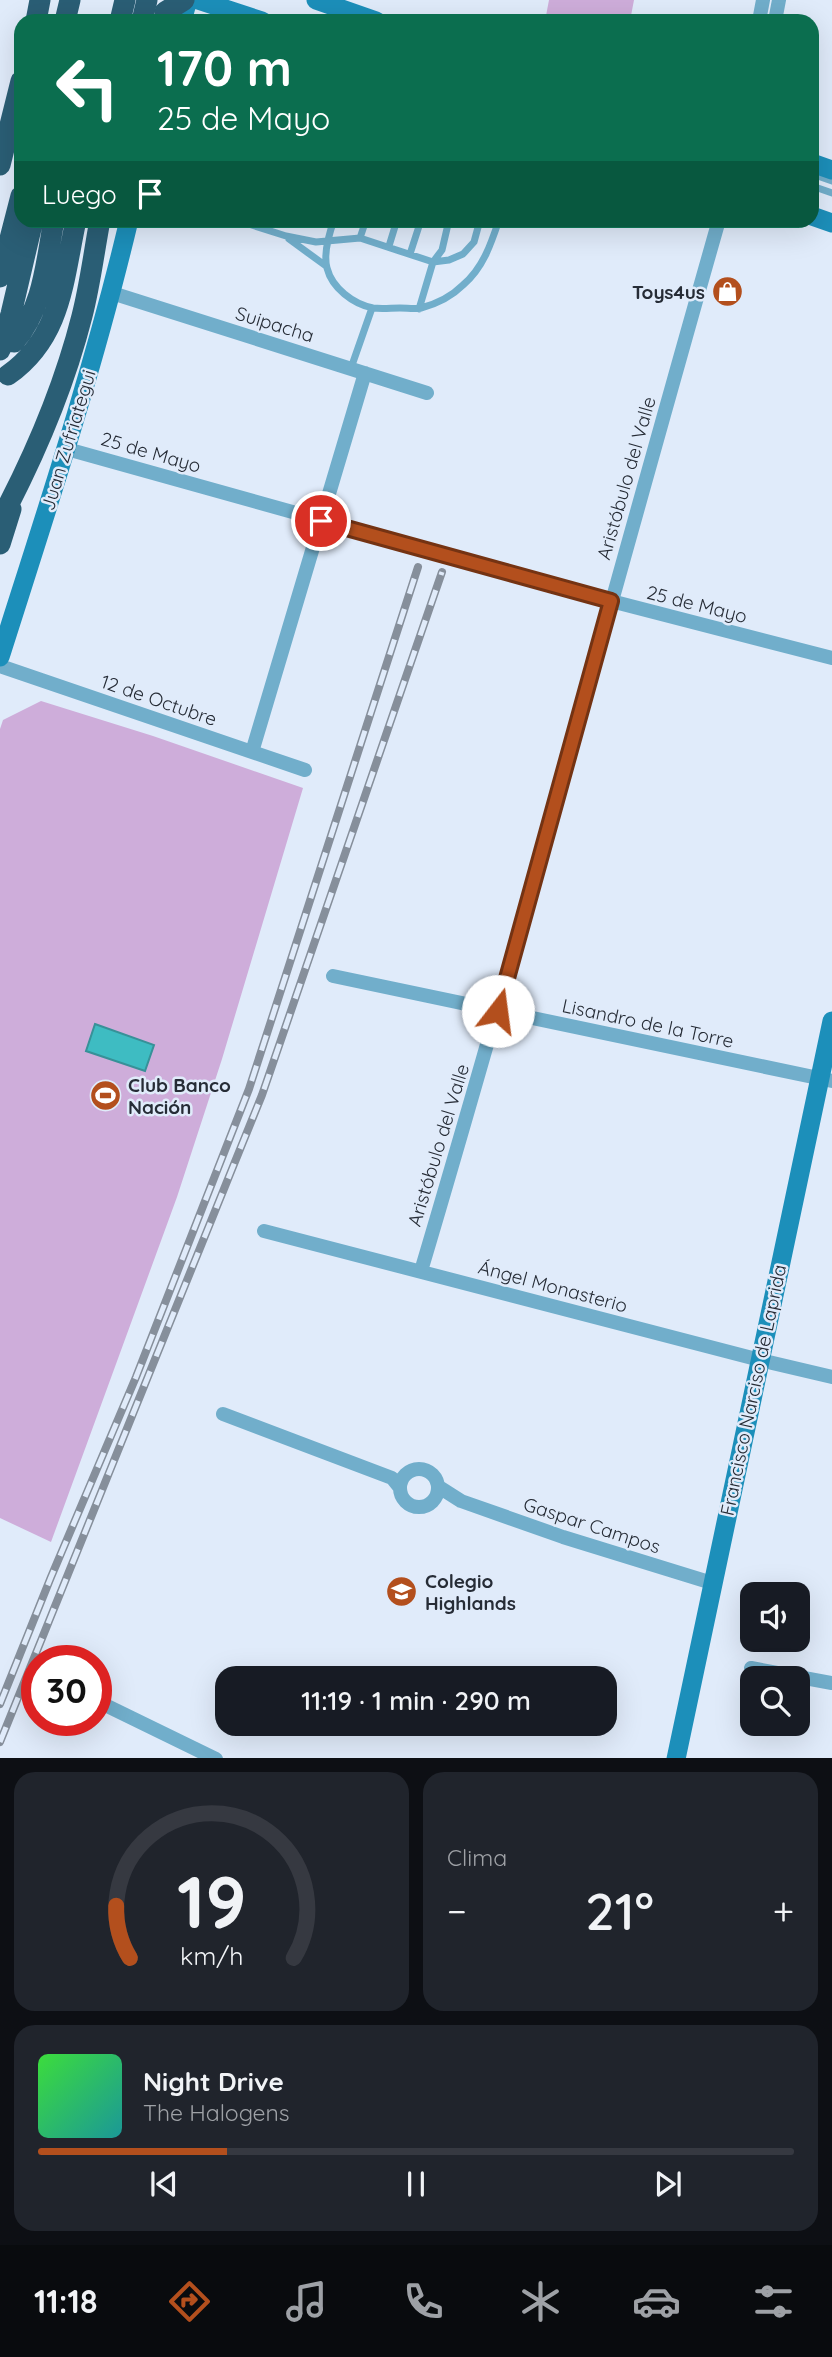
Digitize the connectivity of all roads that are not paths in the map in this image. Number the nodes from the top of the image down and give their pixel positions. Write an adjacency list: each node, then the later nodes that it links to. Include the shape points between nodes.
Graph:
1 (198, 0): 5 (street)
2 (316, 0): 6 (street)
3 (173, 5): 4 (highway, bridge)
4 (156, 14)
5 (241, 14)
6 (356, 14)
7 (14, 108): 8 (highway)
8 (0, 165)
9 (14, 222): 31 (highway)
10 (31, 228): 35 (highway)
11 (52, 228): 35 (highway, via 38,302 26,327)
12 (74, 228): 38 (highway, via 50,328 27,360)
13 (98, 228): 41 (highway, via 71,354)
14 (127, 228): 32 (street, Juan Zufriategui)
15 (261, 228): 24 (lane)
16 (332, 228): 26 (lane)
17 (363, 228): 25 (lane)
18 (395, 228): 27 (lane)
19 (418, 228): 28 (lane)
20 (447, 228): 29 (lane, via 442,250)
21 (478, 228): 29 (lane, via 474,242 463,254)
22 (496, 228): 34 (lane, via 483,261 463,286)
23 (717, 228): 45 (street, Aristóbulo del Valle)
24 (286, 236): 26 (lane); 30 (lane)
25 (360, 238): 26 (lane); 27 (lane)
26 (328, 240): 30 (lane)
27 (389, 246): 28 (lane)
28 (410, 254): 29 (lane)
29 (433, 262): 34 (lane)
30 (326, 266): 33 (lane, via 342,291)
31 (0, 277)
32 (112, 293): 36 (street, Suipacha); 40 (street, Juan Zufriategui)
33 (372, 308): 34 (lane); 36 (lane)
34 (419, 309)
35 (7, 346)
36 (351, 368): 37 (street, Suipacha)
37 (365, 373): 39 (street, Suipacha); 42 (street)
38 (8, 375)
39 (427, 393)
40 (67, 449): 42 (street, 25 de Mayo); 46 (street, Juan Zufriategui)
41 (20, 482): 43 (highway); 44 (highway)
42 (321, 521): 45 (street, 25 de Mayo); 49 (street)
43 (0, 522)
44 (0, 544)
45 (611, 601): 47 (street, 25 de Mayo); 52 (street, Aristóbulo del Valle)
46 (0, 657)
47 (832, 658)
48 (0, 666): 49 (street, 12 de Octubre)
49 (252, 752): 50 (street, 12 de Octubre)
50 (305, 770)
51 (333, 976): 52 (street, Lisandro de la Torre)
52 (498, 1011): 54 (street, Lisandro de la Torre); 56 (street, Aristóbulo del Valle)
53 (832, 1021): 54 (street, Francisco Narciso de Laprida)
54 (826, 1080): 57 (street, Francisco Narciso de Laprida)
55 (264, 1231): 56 (street, Ángel Monasterio)
56 (421, 1271): 57 (street, Ángel Monasterio)
57 (760, 1360): 58 (street, Ángel Monasterio); 62 (street, Francisco Narciso de Laprida)
58 (832, 1377)
59 (223, 1414): 60 (street)
60 (399, 1481): 61 (street, via 403,1498 411,1505 422,1507); 61 (street, via 422,1469 434,1475)
61 (436, 1494): 62 (street, Gaspar Campos)
62 (712, 1583): 67 (street, Francisco Narciso de Laprida)
63 (810, 1679): 64 (street)
64 (832, 1683)
65 (112, 1708): 66 (street)
66 (214, 1758)
67 (676, 1758)

